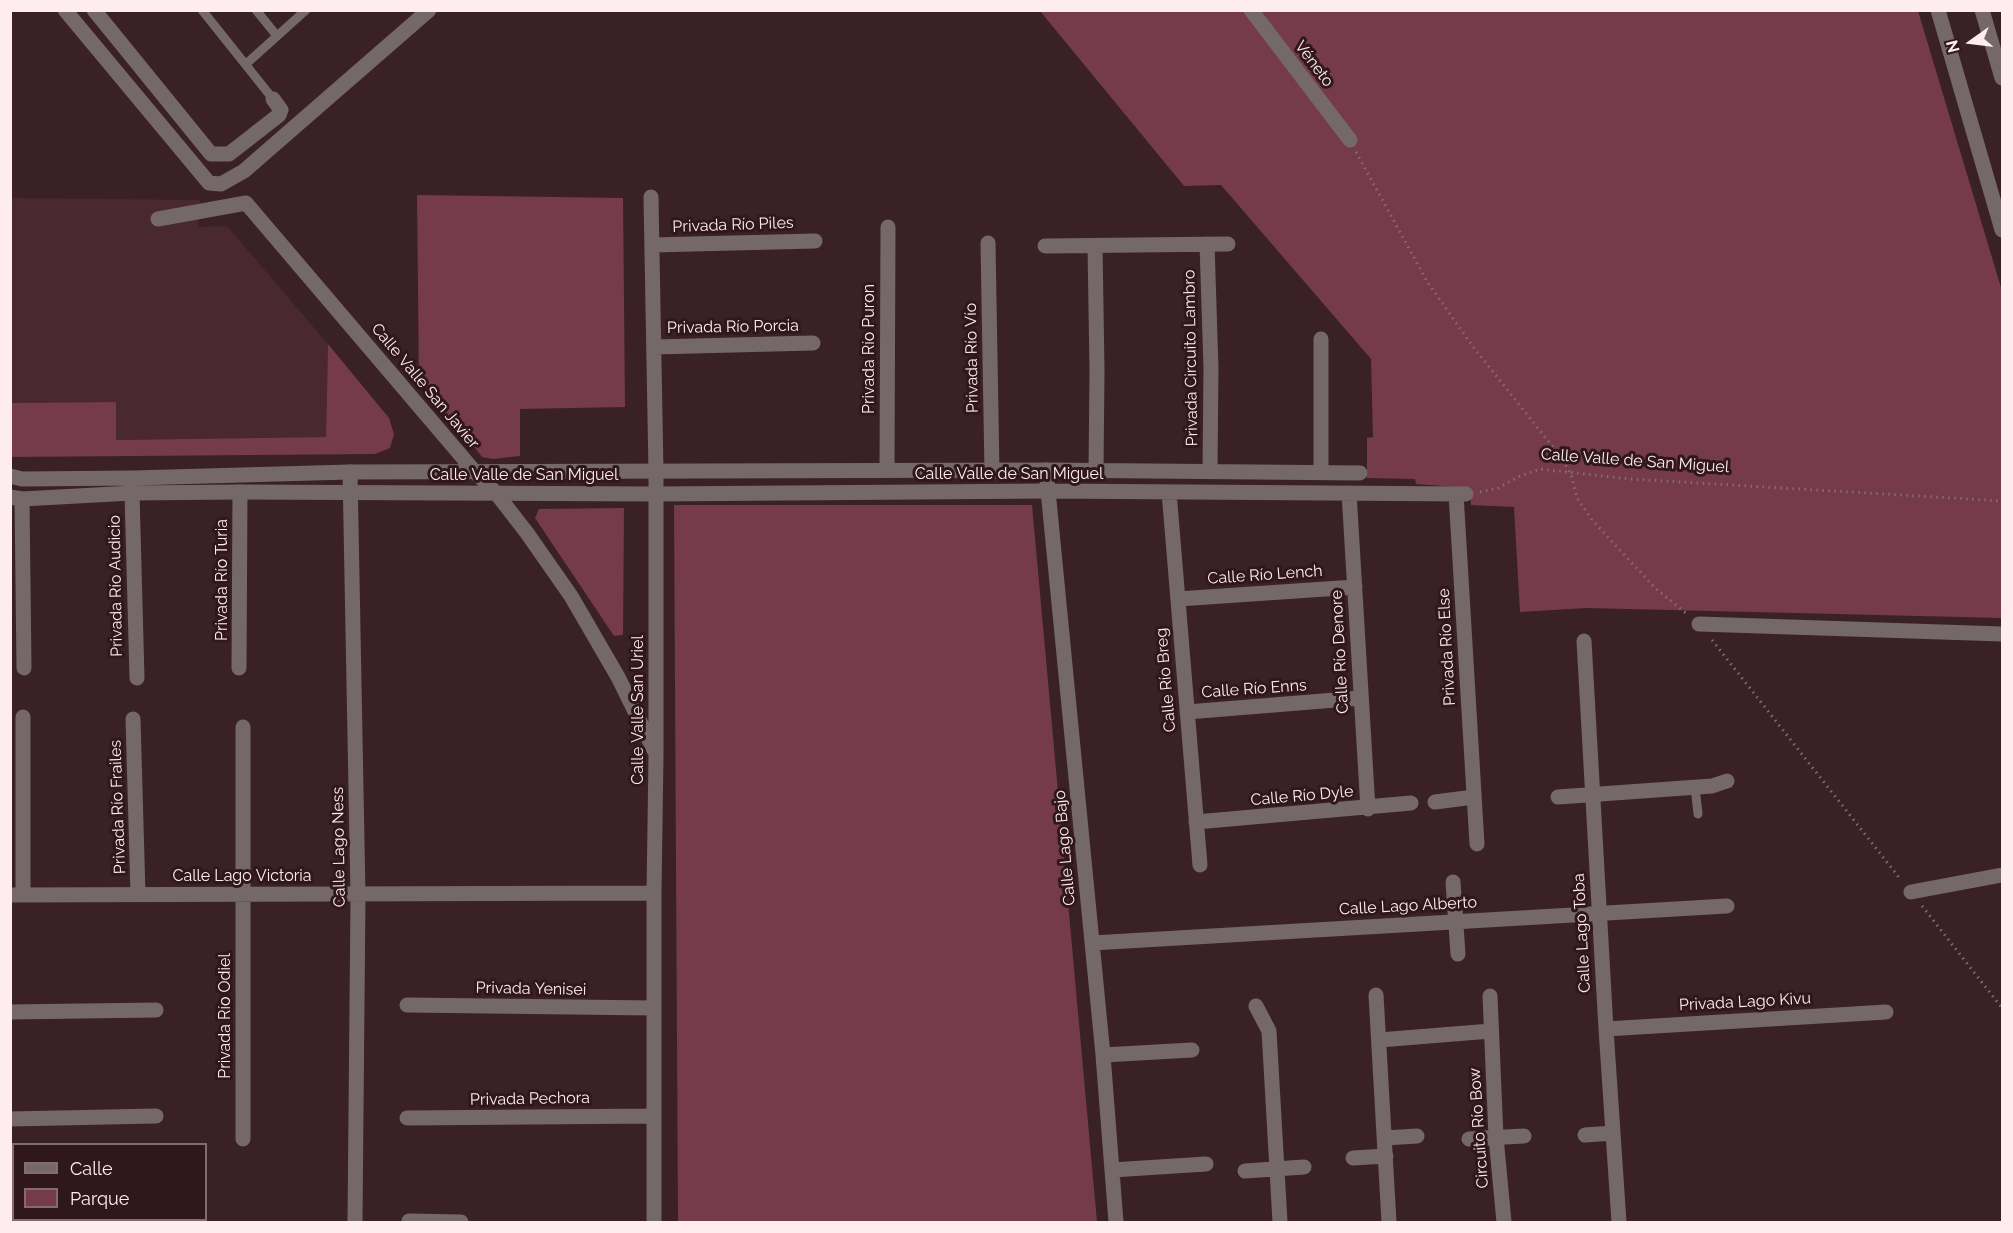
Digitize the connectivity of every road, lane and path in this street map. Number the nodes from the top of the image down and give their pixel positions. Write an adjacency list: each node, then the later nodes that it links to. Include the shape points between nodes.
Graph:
1 (65, 10): 6 (street, via 209,183 220,184 244,171)
2 (94, 10): 13 (street, via 211,154 228,154 279,115 281,110)
3 (202, 10): 11 (lane)
4 (256, 10): 10 (lane)
5 (306, 10): 10 (lane)
6 (429, 10)
7 (1251, 10): 14 (street, Véneto)
8 (1938, 10): 18 (street)
9 (1982, 10): 12 (street)
10 (277, 36): 11 (lane)
11 (246, 64): 13 (lane)
12 (2002, 78)
13 (273, 99)
14 (1350, 140): 39 (path, via 1428,283)
15 (651, 198): 23 (street, Calle Valle San Uriel)
16 (158, 219): 33 (street, Calle Valle San Javier, via 246,203)
17 (888, 227): 29 (street, Privada Río Puron)
18 (2002, 230)
19 (815, 241): 23 (street, Privada Río Piles)
20 (988, 243): 35 (street, Privada Río Vío)
21 (1207, 244): 22 (street); 25 (street); 36 (street, Privada Circuito Lambro)
22 (1228, 244)
23 (652, 245): 28 (street, Calle Valle San Uriel)
24 (1045, 246): 25 (street)
25 (1095, 246): 31 (street)
26 (1321, 339): 37 (street)
27 (813, 343): 28 (street, Privada Río Porcia)
28 (654, 347): 34 (street, Calle Valle San Uriel)
29 (887, 470): 34 (street, Calle Valle de San Miguel); 35 (street, Calle Valle de San Miguel)
30 (1046, 470): 31 (street, Calle Valle de San Miguel); 35 (street, Calle Valle de San Miguel); 41 (street, Calle Lago Bajo)
31 (1096, 471): 36 (street, Calle Valle de San Miguel)
32 (350, 472): 33 (street, Calle Valle de San Miguel); 40 (street, Calle Valle de San Miguel, via 133,478); 43 (street, Calle Lago Ness)
33 (475, 472): 34 (street, Calle Valle de San Miguel); 46 (street, Calle Valle San Javier)
34 (656, 472): 48 (street, Calle Valle San Uriel)
35 (992, 472)
36 (1210, 472): 37 (street, Calle Valle de San Miguel)
37 (1321, 472): 38 (street, Calle Valle de San Miguel)
38 (1360, 472)
39 (1571, 474): 49 (path, Calle Valle de San Miguel, via 1540,469 1498,488); 51 (path, Calle Valle de San Miguel); 54 (path, via 1577,498 1593,521 1656,589)
40 (10, 476)
41 (1049, 491): 44 (street, Calle Valle de San Miguel); 48 (street, Calle Valle de San Miguel); 89 (street, Calle Lago Bajo)
42 (240, 492): 43 (street, Calle Valle de San Miguel); 45 (street, Calle Valle de San Miguel); 58 (street, Privada Río Turia)
43 (352, 492): 46 (street, Calle Valle de San Miguel); 85 (street, Calle Lago Ness)
44 (1169, 492): 47 (street, Calle Valle de San Miguel); 53 (street, Calle Río Breg)
45 (132, 493): 50 (street, Calle Valle de San Miguel); 59 (street, Privada Río Audicio)
46 (496, 493): 48 (street, Calle Valle de San Miguel); 65 (street, Calle Valle San Javier, via 571,596)
47 (1349, 493): 49 (street, Calle Valle de San Miguel); 52 (street, Calle Río Denore)
48 (656, 494): 65 (street, Calle Valle San Uriel)
49 (1461, 494): 69 (street, Privada Río Else)
50 (16, 498): 57 (street)
51 (2002, 501)
52 (1355, 587): 53 (street, Calle Río Lench); 60 (street, Calle Río Denore)
53 (1178, 599): 61 (street, Calle Río Breg)
54 (1700, 624): 55 (street); 80 (path)
55 (2002, 634)
56 (1584, 642): 68 (street, Calle Lago Toba)
57 (24, 668)
58 (239, 668)
59 (136, 678)
60 (1360, 698): 61 (street, Calle Río Enns); 73 (street, Calle Río Denore)
61 (1187, 712): 75 (street, Calle Río Breg)
62 (23, 717): 84 (street)
63 (133, 719): 83 (street, Privada Río Frailes)
64 (243, 727): 81 (street, Privada Río Odiel)
65 (657, 755): 82 (street, Calle Valle San Uriel)
66 (1727, 781): 67 (street)
67 (1695, 787): 68 (street); 74 (lane)
68 (1593, 794): 70 (street); 87 (street, Calle Lago Toba)
69 (1474, 797): 71 (street); 76 (street, Privada Río Else)
70 (1558, 797)
71 (1436, 802)
72 (1411, 803): 73 (street, Calle Río Dyle)
73 (1368, 808): 75 (street, Calle Río Dyle)
74 (1698, 814)
75 (1196, 822): 77 (street, Calle Río Breg)
76 (1477, 844)
77 (1200, 865)
78 (2002, 875): 80 (street)
79 (1453, 882): 88 (street)
80 (1911, 892): 96 (path)
81 (242, 893): 83 (street, Calle Lago Victoria); 85 (street, Calle Lago Victoria); 115 (street, Privada Río Odiel)
82 (654, 893): 85 (street, Calle Lago Victoria); 95 (street, Calle Valle San Uriel)
83 (138, 894): 84 (street, Calle Lago Victoria)
84 (17, 895)
85 (358, 895): 125 (street, Calle Lago Ness)
86 (1727, 906): 87 (street, Calle Lago Alberto)
87 (1599, 913): 88 (street, Calle Lago Alberto); 100 (street, Calle Lago Toba)
88 (1455, 921): 89 (street, Calle Lago Alberto); 90 (street)
89 (1092, 943): 104 (street, Calle Lago Bajo)
90 (1458, 954)
91 (1376, 995): 102 (street)
92 (1490, 996): 101 (street, Circuito Río Bow)
93 (407, 1005): 95 (street, Privada Yenisei)
94 (1256, 1006): 122 (street, via 1269,1031)
95 (654, 1008): 106 (street, Calle Valle San Uriel)
96 (2002, 1008)
97 (156, 1010): 98 (street)
98 (10, 1012)
99 (1886, 1012): 100 (street, Privada Lago Kivu)
100 (1606, 1029): 109 (street, Calle Lago Toba)
101 (1491, 1031): 102 (street); 113 (street, Circuito Río Bow)
102 (1378, 1040): 114 (street)
103 (1192, 1050): 104 (street)
104 (1102, 1055): 121 (street, Calle Lago Bajo)
105 (156, 1116): 108 (street)
106 (654, 1116): 107 (street, Privada Pechora); 127 (street, Calle Valle San Uriel)
107 (407, 1118)
108 (10, 1119)
109 (1613, 1133): 110 (street); 132 (street, Calle Lago Toba)
110 (1585, 1135)
111 (1417, 1136): 114 (street)
112 (1524, 1136): 113 (street)
113 (1496, 1137): 116 (street); 131 (street, Circuito Río Bow)
114 (1385, 1138): 117 (street)
115 (243, 1139)
116 (1469, 1139)
117 (1386, 1156): 118 (street); 130 (street)
118 (1353, 1158)
119 (1206, 1164): 121 (street)
120 (1304, 1167): 122 (street)
121 (1112, 1170): 128 (street, Calle Lago Bajo)
122 (1276, 1170): 123 (street); 129 (street)
123 (1245, 1171)
124 (409, 1221): 126 (street)
125 (355, 1222)
126 (461, 1222)
127 (654, 1222)
128 (1116, 1222)
129 (1280, 1222)
130 (1389, 1222)
131 (1504, 1222)
132 (1619, 1222)

